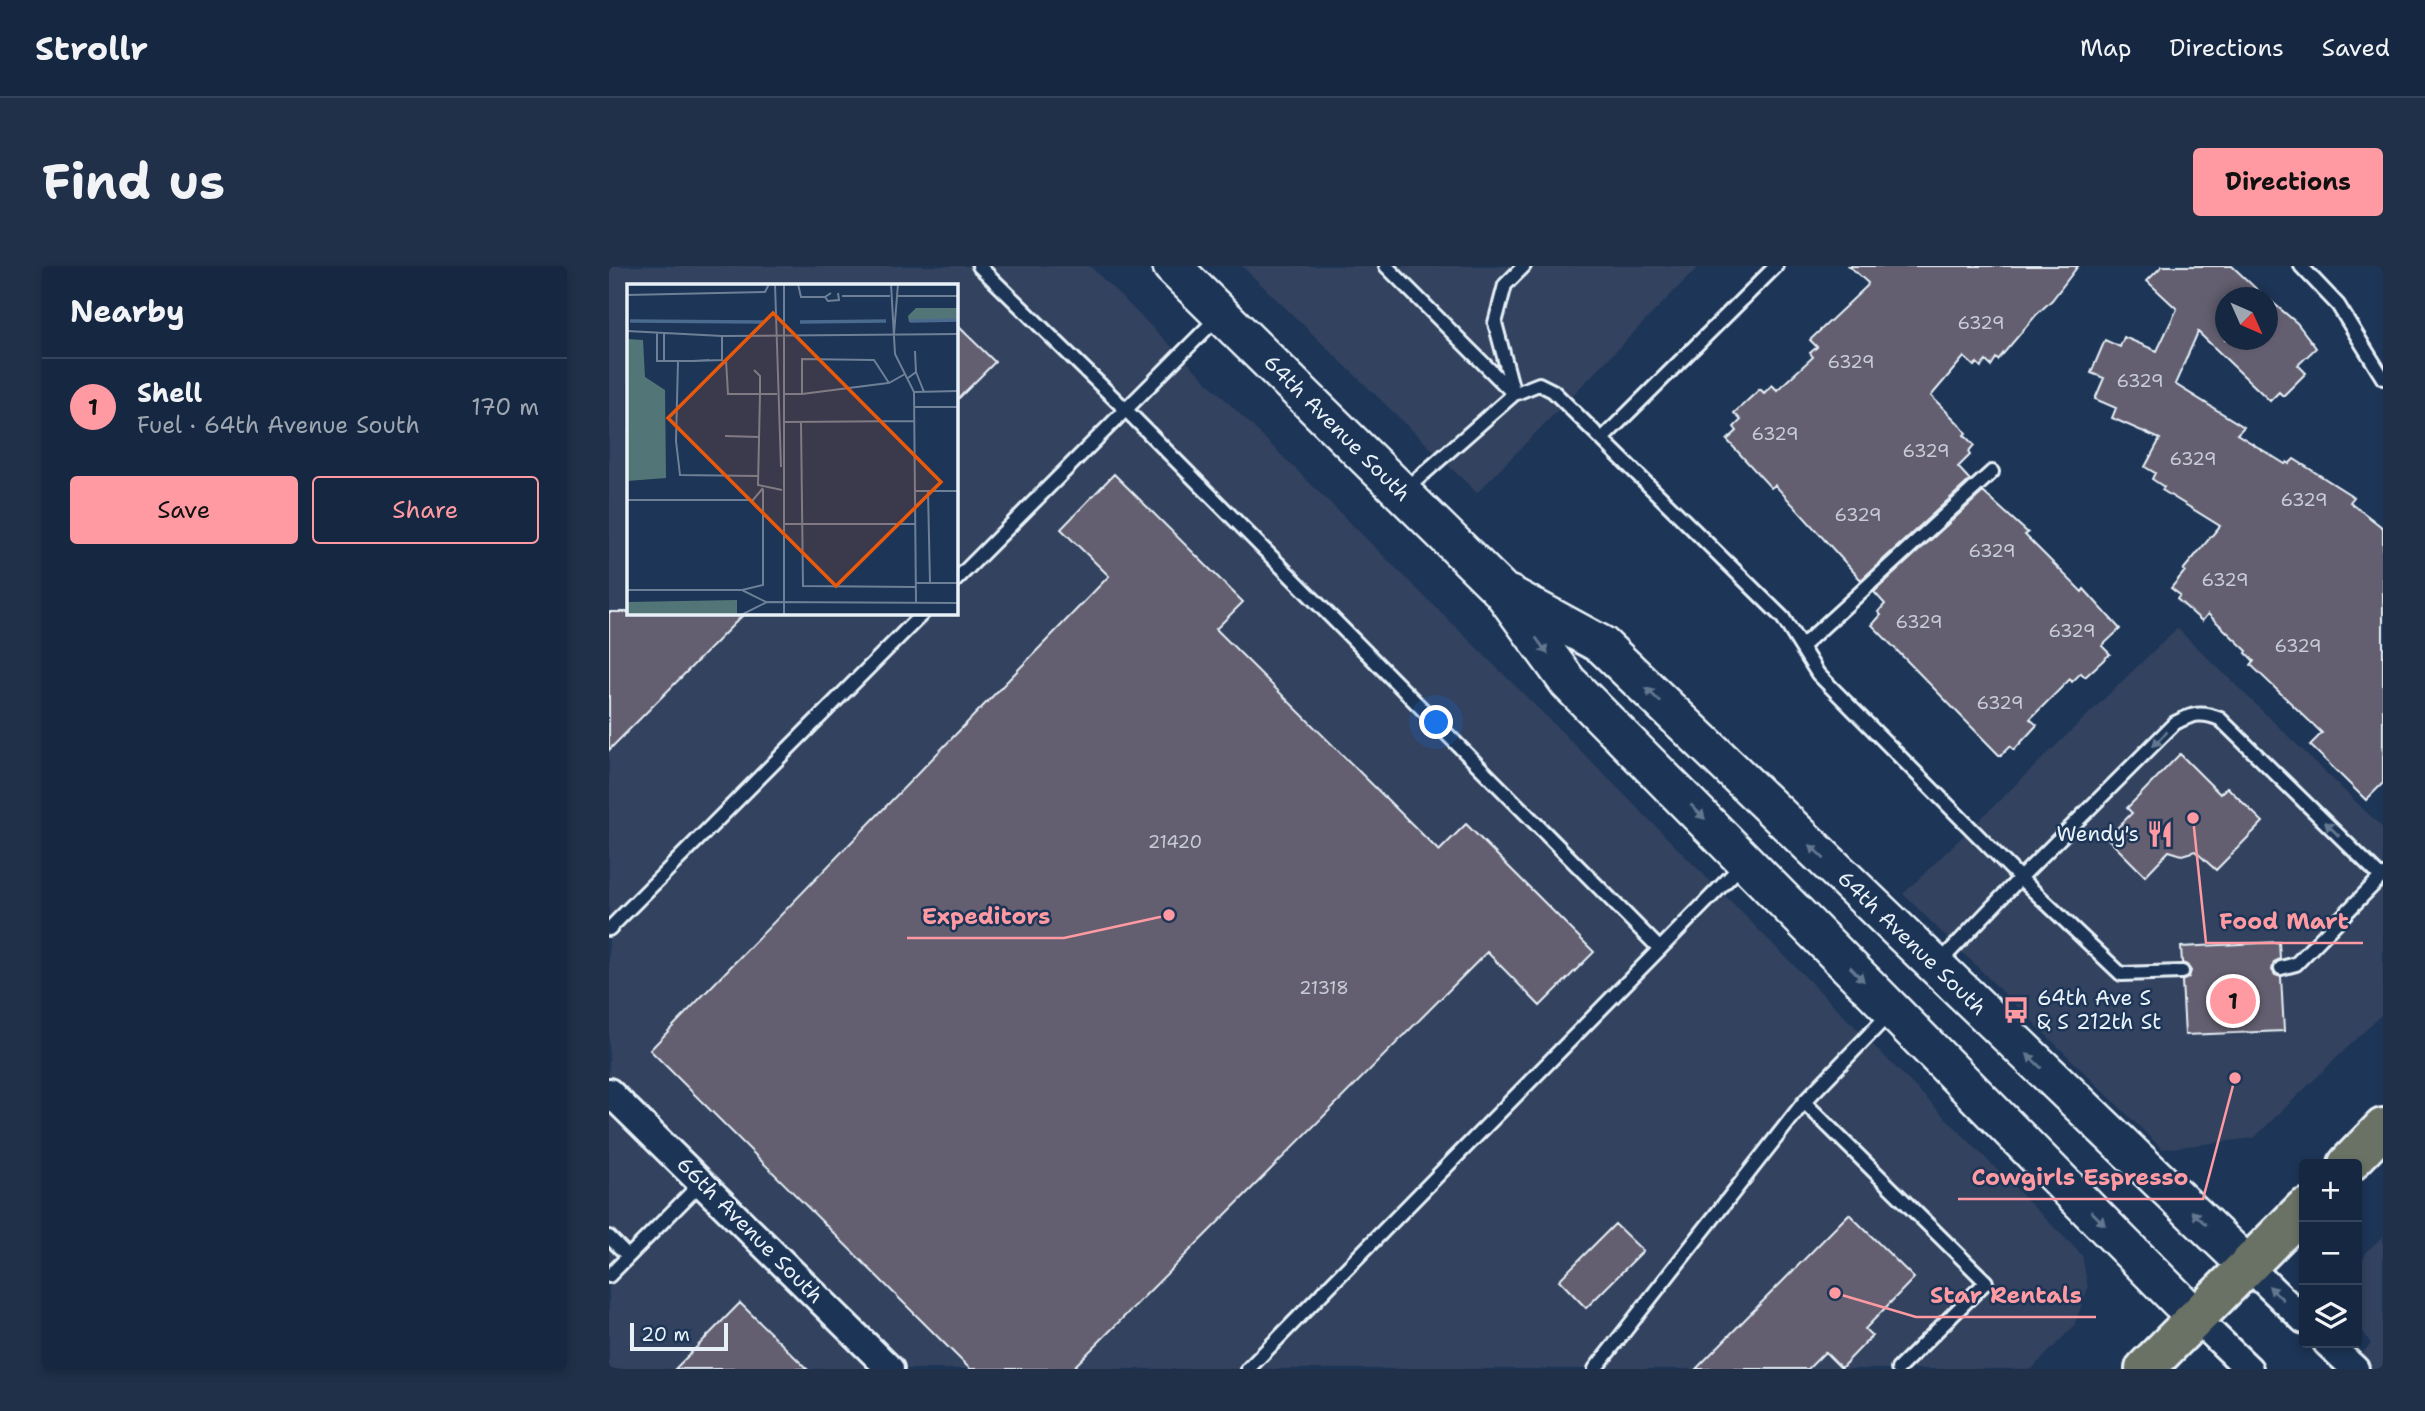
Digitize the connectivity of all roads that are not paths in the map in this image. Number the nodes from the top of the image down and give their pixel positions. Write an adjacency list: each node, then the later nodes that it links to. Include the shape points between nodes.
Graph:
1 (979, 266): 10 (lane)
2 (1172, 266): 7 (street, 64th Avenue South)
3 (1386, 266): 9 (lane)
4 (1524, 266): 9 (lane, via 1505,285 1495,323)
5 (1776, 266): 11 (lane)
6 (2301, 266): 8 (lane, via 2338,305)
7 (1221, 314): 10 (lane); 13 (street, 64th Avenue South)
8 (2383, 378)
9 (1514, 394): 11 (lane, via 1539,384 1553,391); 13 (lane)
10 (1126, 410): 14 (lane); 22 (lane)
11 (1603, 438): 17 (lane, via 1783,618)
12 (1992, 472): 17 (lane)
13 (1402, 492): 15 (street, 64th Avenue South)
14 (957, 579)
15 (1502, 591): 18 (street, 64th Avenue South, one-way to 18, via 1568,682); 23 (street, 64th Avenue South, one-way to 15, via 1602,645)
16 (922, 614): 21 (lane)
17 (1801, 647): 20 (lane, via 1818,674)
18 (1747, 861): 22 (lane); 26 (street, 64th Avenue South, one-way to 26)
19 (2382, 876): 20 (lane, one-way to 20, via 2220,719 2193,714 2175,723); 24 (lane, via 2296,964)
20 (2020, 878): 23 (lane); 25 (lane, via 2121,974)
21 (609, 929)
22 (1660, 949): 41 (lane)
23 (1936, 966): 35 (street, 64th Avenue South, one-way to 23)
24 (2281, 968)
25 (2182, 972)
26 (1893, 1010): 28 (lane); 38 (street, 64th Avenue South, one-way to 38)
27 (609, 1092): 31 (street, 66th Avenue South)
28 (1804, 1102): 42 (lane); 43 (lane, via 1986,1282)
29 (2383, 1128): 30 (main road)
30 (2353, 1159)
31 (701, 1183): 34 (lane); 40 (street, 66th Avenue South)
32 (2299, 1214): 35 (main road)
33 (609, 1237): 34 (lane)
34 (628, 1256): 36 (lane)
35 (2248, 1266): 37 (street, 64th Avenue South, one-way to 35); 38 (main road)
36 (609, 1276)
37 (2299, 1316)
38 (2196, 1318): 44 (main road); 45 (street, 64th Avenue South)
39 (2332, 1348): 46 (street)
40 (890, 1369)
41 (1248, 1369)
42 (1594, 1369)
43 (1898, 1369)
44 (2145, 1369)
45 (2249, 1369)
46 (2355, 1369)

